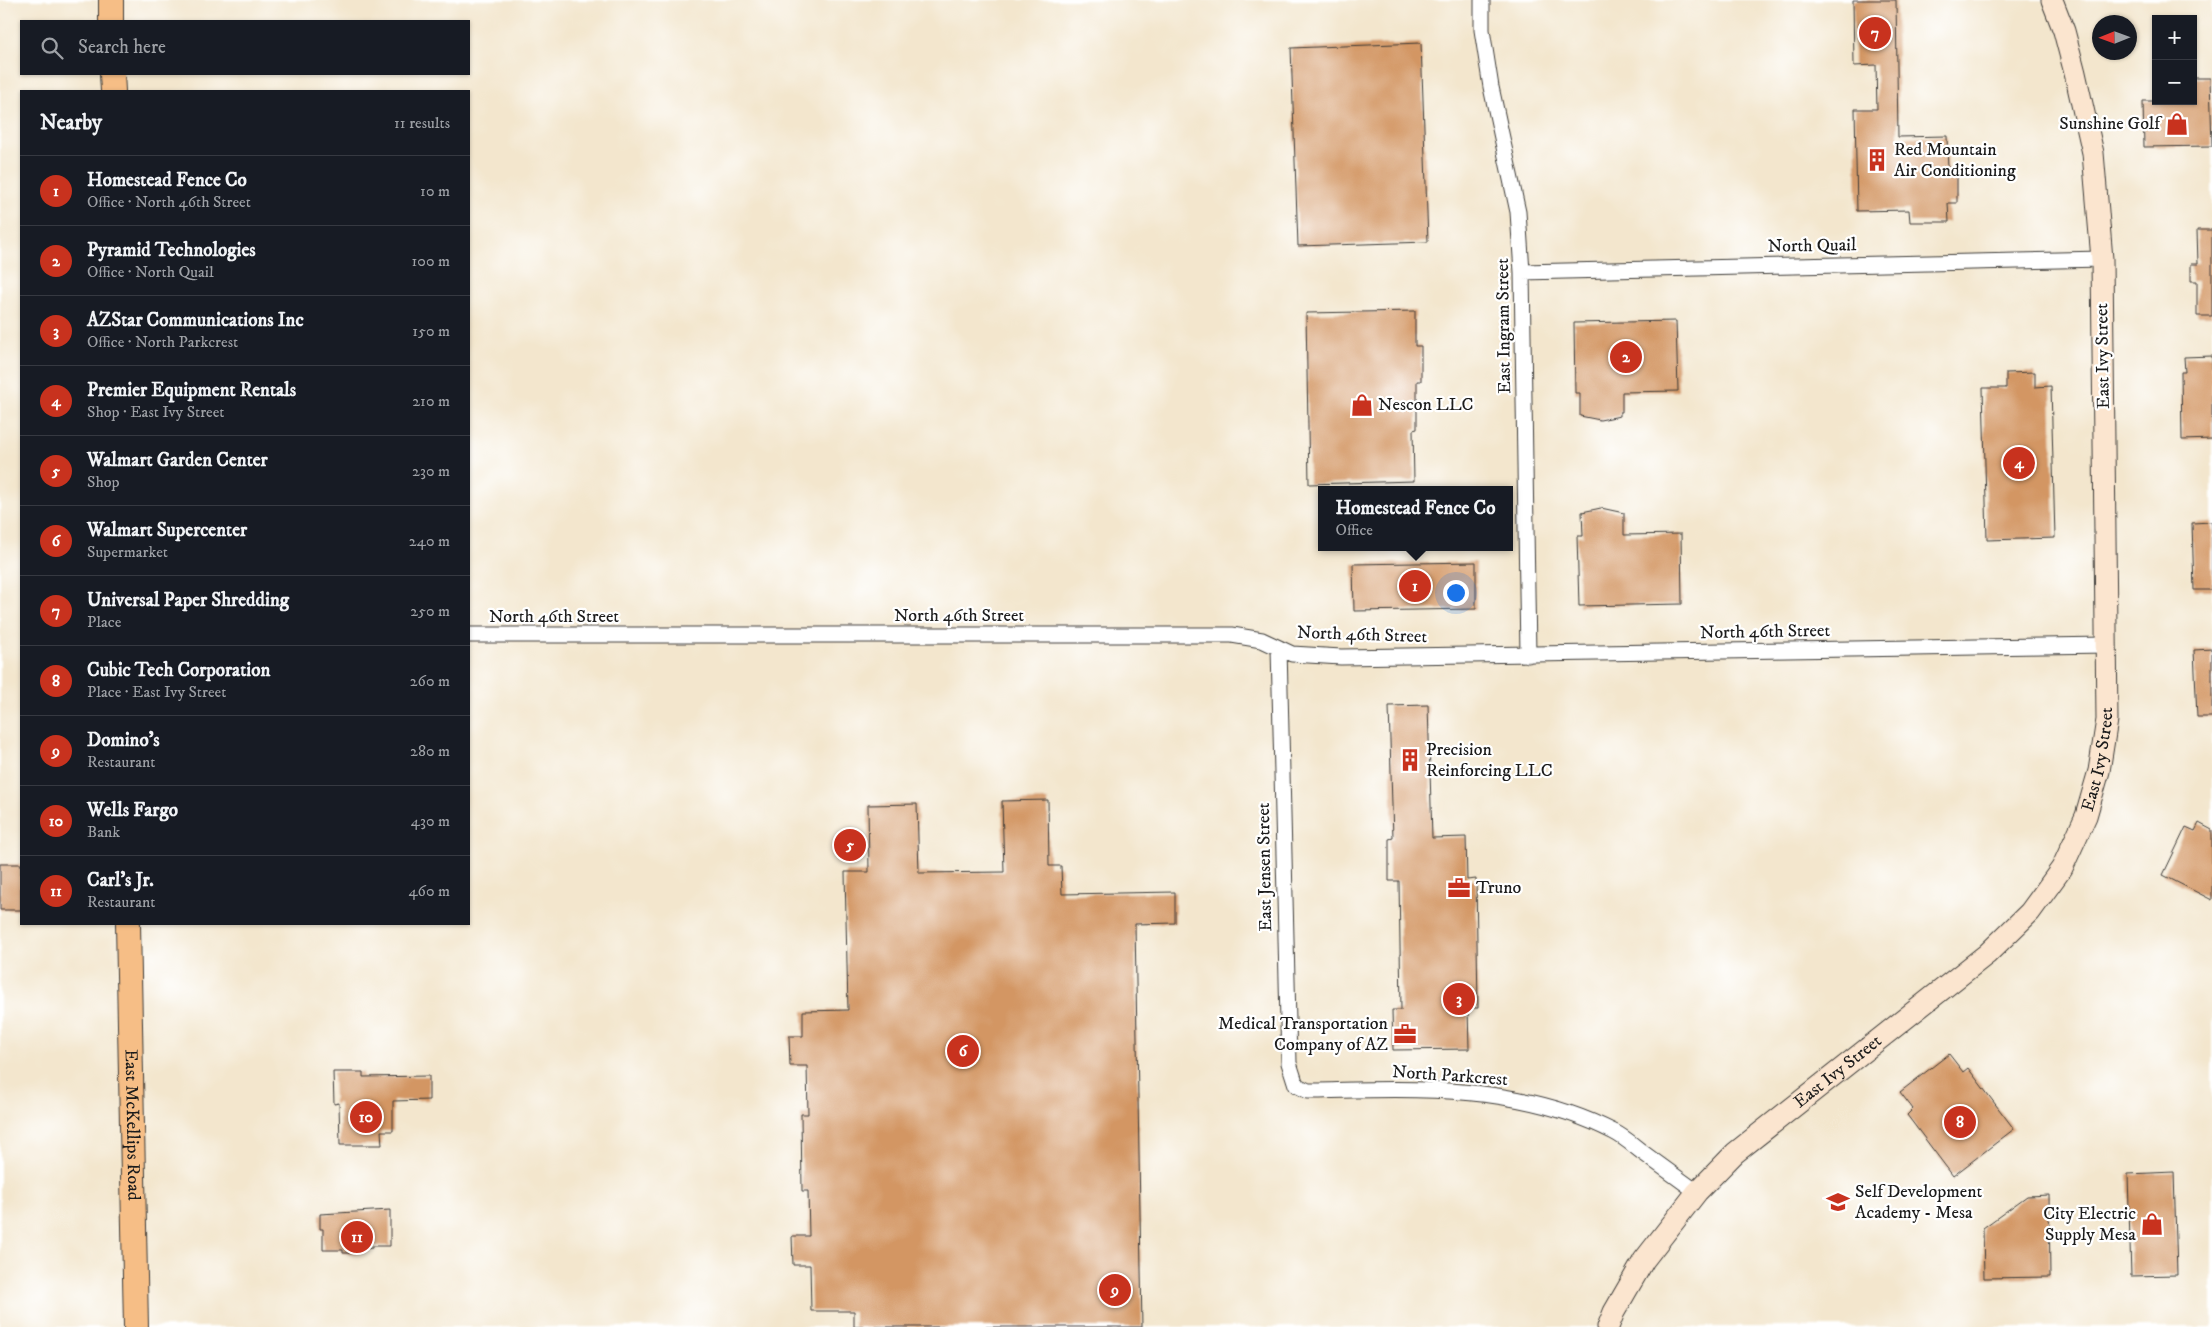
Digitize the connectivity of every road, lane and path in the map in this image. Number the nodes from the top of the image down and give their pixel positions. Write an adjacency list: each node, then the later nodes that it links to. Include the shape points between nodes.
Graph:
1 (111, 0): 4 (main road)
2 (1482, 0): 8 (street, East Ingram Street, via 1482,30 1491,87 1518,212)
3 (2052, 0): 7 (street, East Ivy Street, via 2075,73 2093,153)
4 (111, 20)
5 (112, 75): 6 (main road)
6 (113, 90)
7 (2102, 259): 8 (street, North Quail); 10 (street, East Ivy Street)
8 (1522, 272): 12 (street, East Ingram Street)
9 (470, 635): 11 (street, North 46th Street, via 1232,634 1262,640)
10 (2106, 645): 12 (street, North 46th Street); 15 (street, East Ivy Street, via 2107,720 2100,771 2086,816 2062,868 2030,912 1987,954 1735,1153)
11 (1279, 648): 12 (street, North 46th Street, via 1292,654 1341,657); 14 (street, East Jensen Street, via 1289,1063)
12 (1528, 655)
13 (128, 925): 16 (main road, East McKellips Road)
14 (1296, 1085): 15 (street, North Parkcrest, via 1308,1091 1419,1090 1500,1096 1569,1113 1615,1132)
15 (1697, 1192): 17 (street, East Ivy Street, via 1644,1260)
16 (136, 1327)
17 (1608, 1327)

